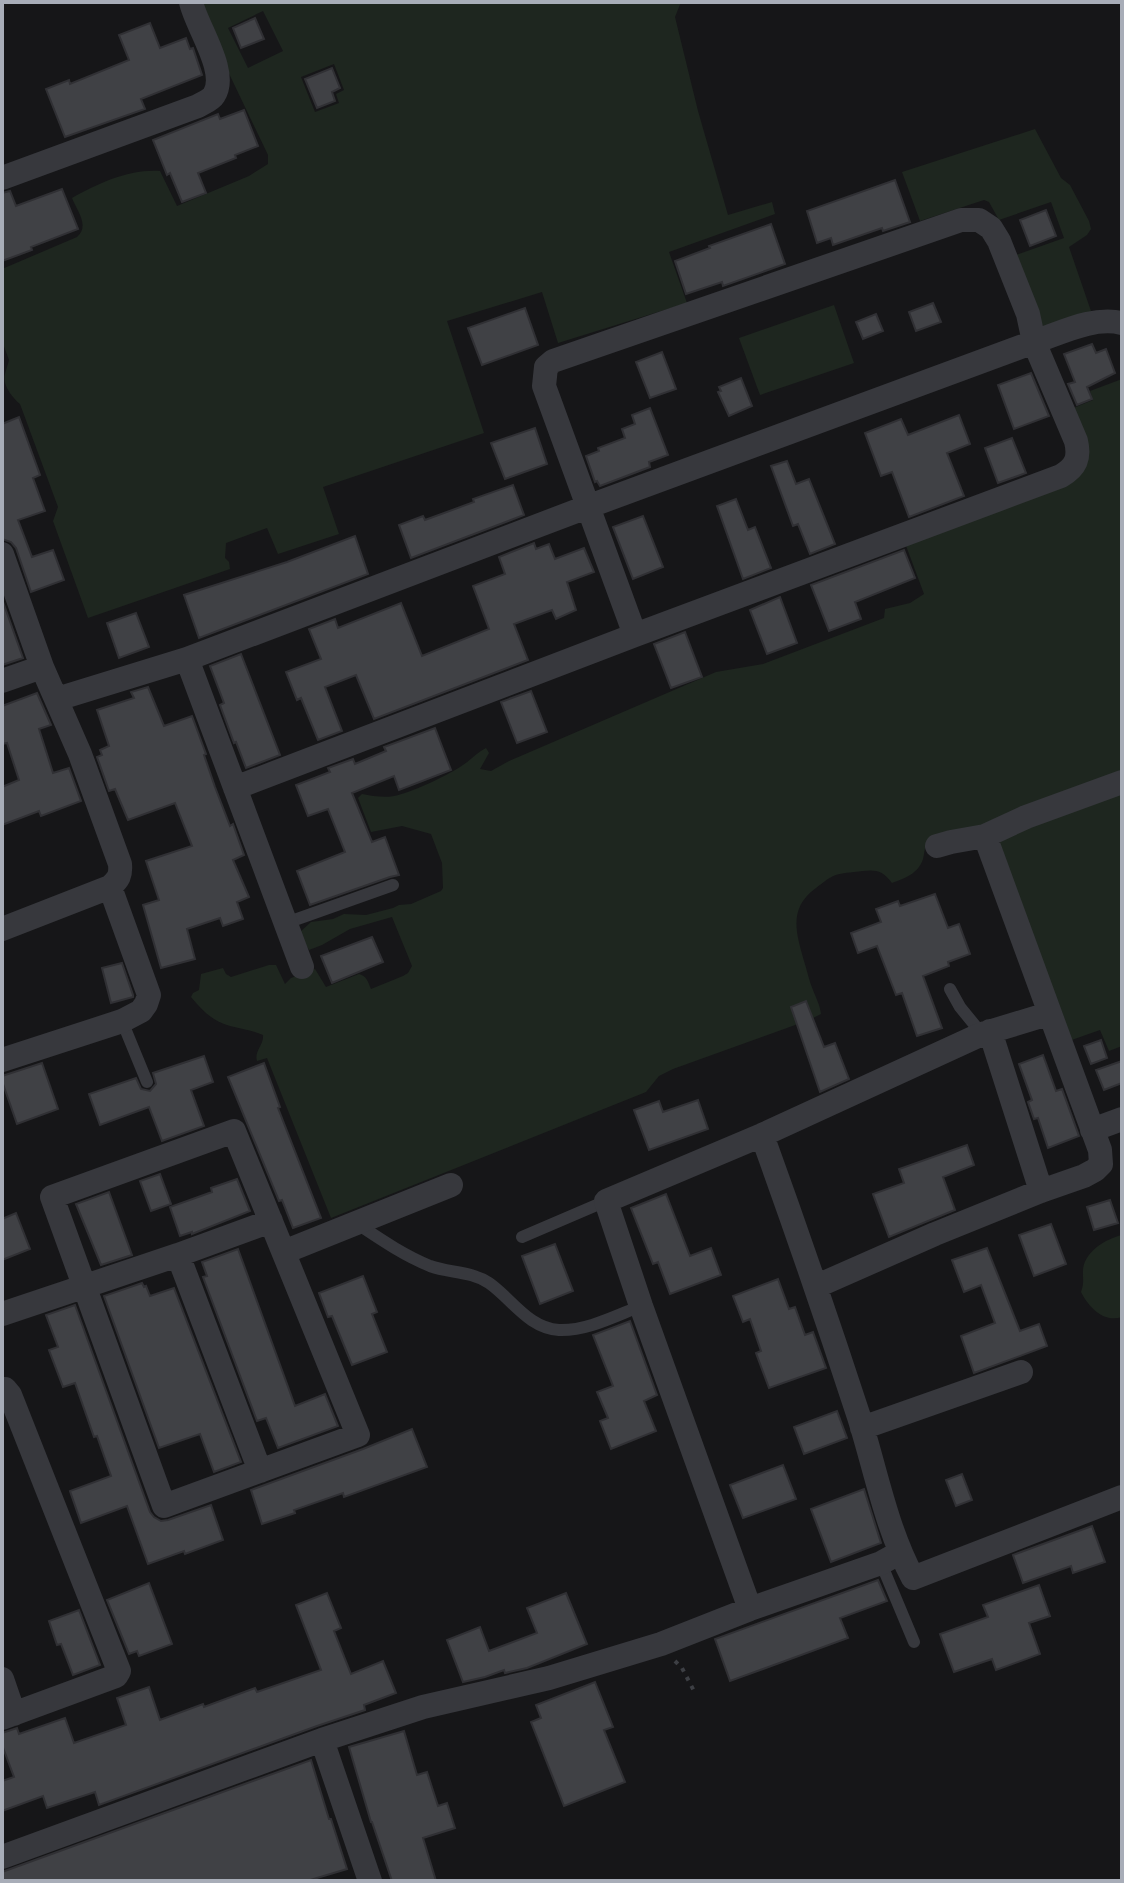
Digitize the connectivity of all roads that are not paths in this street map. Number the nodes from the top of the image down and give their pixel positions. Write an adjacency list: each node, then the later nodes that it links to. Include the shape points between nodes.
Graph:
1 (191, 2): 2 (street, via 214,59 218,85 213,98)
2 (2, 178)
3 (1122, 323): 4 (street, via 1100,321)
4 (1034, 342): 5 (street); 5 (street, via 999,241 979,220 961,220 553,361 546,367 544,386); 7 (street, via 1076,441 1078,457 1070,471)
5 (587, 507): 7 (street); 8 (street)
6 (2, 554): 9 (street)
7 (635, 635): 13 (street)
8 (187, 659): 11 (street); 13 (street)
9 (42, 667): 10 (street); 11 (street)
10 (2, 681)
11 (57, 699): 17 (street, via 120,864 118,880)
12 (1122, 782): 14 (street)
13 (235, 788): 18 (street)
14 (985, 836): 15 (street); 22 (street)
15 (937, 846)
16 (393, 885): 18 (lane)
17 (110, 887): 19 (street); 23 (street, via 149,995 141,1011)
18 (286, 923): 20 (street)
19 (2, 929)
20 (302, 967)
21 (950, 989): 24 (lane)
22 (1048, 1014): 24 (street); 28 (street)
23 (122, 1021): 25 (street); 26 (lane)
24 (986, 1033): 29 (street); 31 (street)
25 (2, 1060)
26 (147, 1082)
27 (1122, 1119): 28 (street)
28 (1092, 1130): 31 (street, via 1101,1156 1098,1167)
29 (762, 1135): 32 (street); 39 (street)
30 (451, 1185): 34 (street)
31 (1041, 1191): 39 (street)
32 (606, 1201): 35 (lane); 40 (street)
33 (271, 1221): 36 (street); 37 (street); 38 (street, via 234,1131 52,1197)
34 (356, 1223): 36 (street); 40 (lane, via 404,1254 487,1282 532,1322 557,1330 584,1328)
35 (522, 1237)
36 (284, 1252): 45 (street, via 358,1435)
37 (178, 1255): 38 (street); 45 (street)
38 (84, 1286): 41 (street); 45 (street, via 164,1506)
39 (817, 1286): 44 (street)
40 (641, 1306): 48 (street)
41 (2, 1314)
42 (1021, 1372): 44 (street)
43 (2, 1389): 51 (street, via 10,1395 119,1671)
44 (862, 1428): 47 (street)
45 (260, 1471)
46 (1122, 1497): 47 (street, via 913,1578)
47 (890, 1558): 48 (street); 49 (lane)
48 (750, 1609): 52 (street, via 661,1644 549,1678 423,1707)
49 (914, 1642)
50 (2, 1679): 51 (street)
51 (8, 1716)
52 (322, 1740): 53 (street); 54 (street)
53 (2, 1857)
54 (370, 1881)

